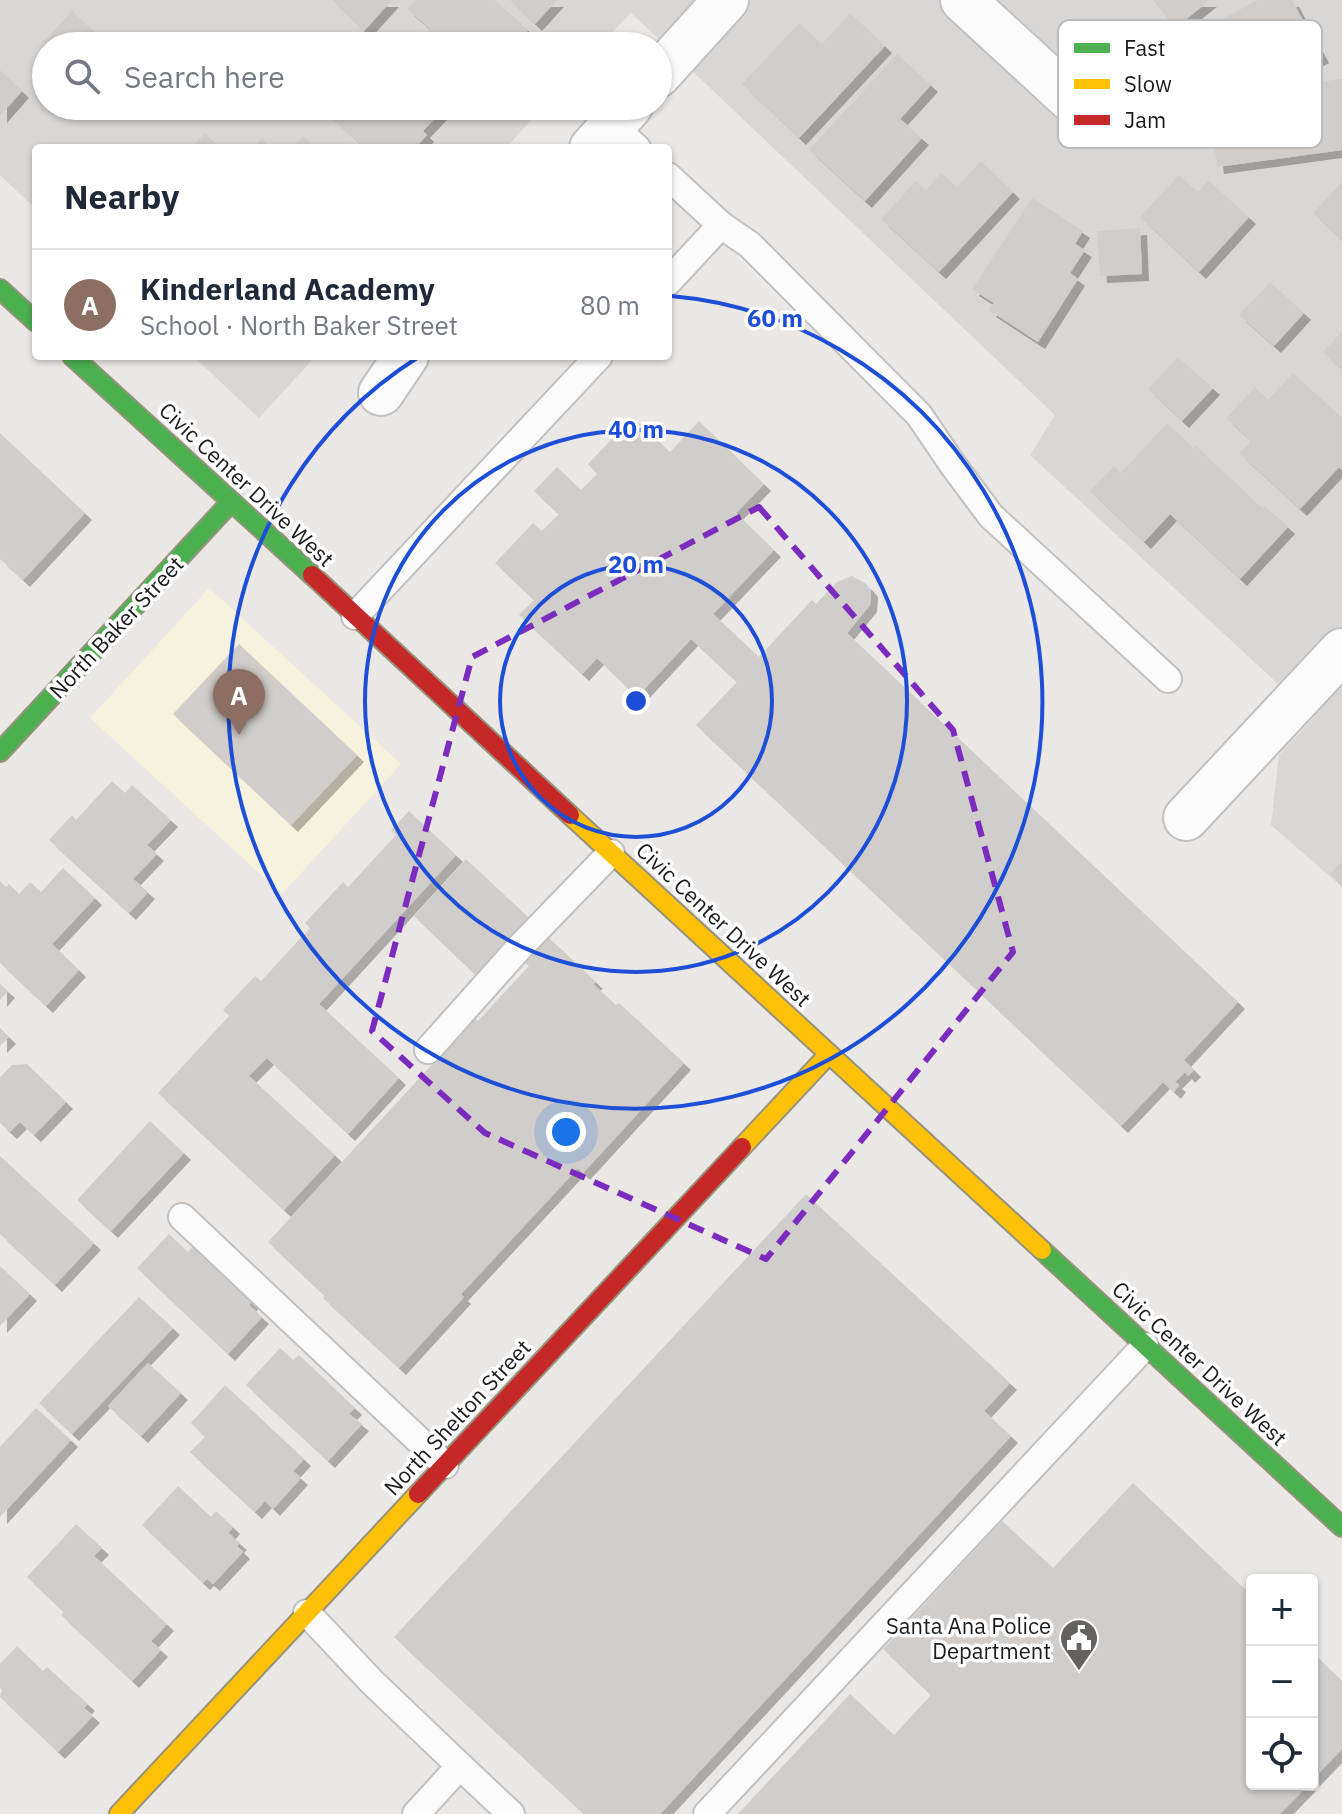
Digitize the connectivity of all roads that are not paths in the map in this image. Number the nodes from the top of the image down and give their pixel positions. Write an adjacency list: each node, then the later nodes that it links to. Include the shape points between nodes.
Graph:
1 (726, 0): 3 (street)
2 (963, 0): 4 (street)
3 (672, 60)
4 (1058, 87)
5 (672, 180): 6 (lane)
6 (721, 225): 7 (lane); 17 (lane, via 750,245 919,415 991,516)
7 (672, 278)
8 (0, 289): 9 (main road)
9 (32, 318)
10 (76, 360): 14 (main road, Civic Center Drive West)
11 (403, 360): 13 (street)
12 (595, 360): 15 (lane)
13 (381, 393)
14 (231, 502): 15 (main road, Civic Center Drive West); 18 (main road, North Baker Street)
15 (355, 616): 20 (main road, Civic Center Drive West)
16 (1342, 651): 19 (street)
17 (1168, 679)
18 (0, 752)
19 (1186, 818)
20 (611, 853): 21 (lane); 22 (main road, Civic Center Drive West)
21 (428, 1050)
22 (829, 1054): 24 (main road, Civic Center Drive West); 25 (main road, North Shelton Street)
23 (182, 1217): 25 (lane)
24 (1145, 1346): 26 (main road, Civic Center Drive West); 32 (lane)
25 (445, 1465): 27 (main road, North Shelton Street)
26 (1342, 1527)
27 (307, 1613): 28 (lane); 29 (main road, North Shelton Street)
28 (460, 1766): 30 (lane); 31 (lane)
29 (119, 1814)
30 (416, 1814)
31 (511, 1814)
32 (707, 1814)

